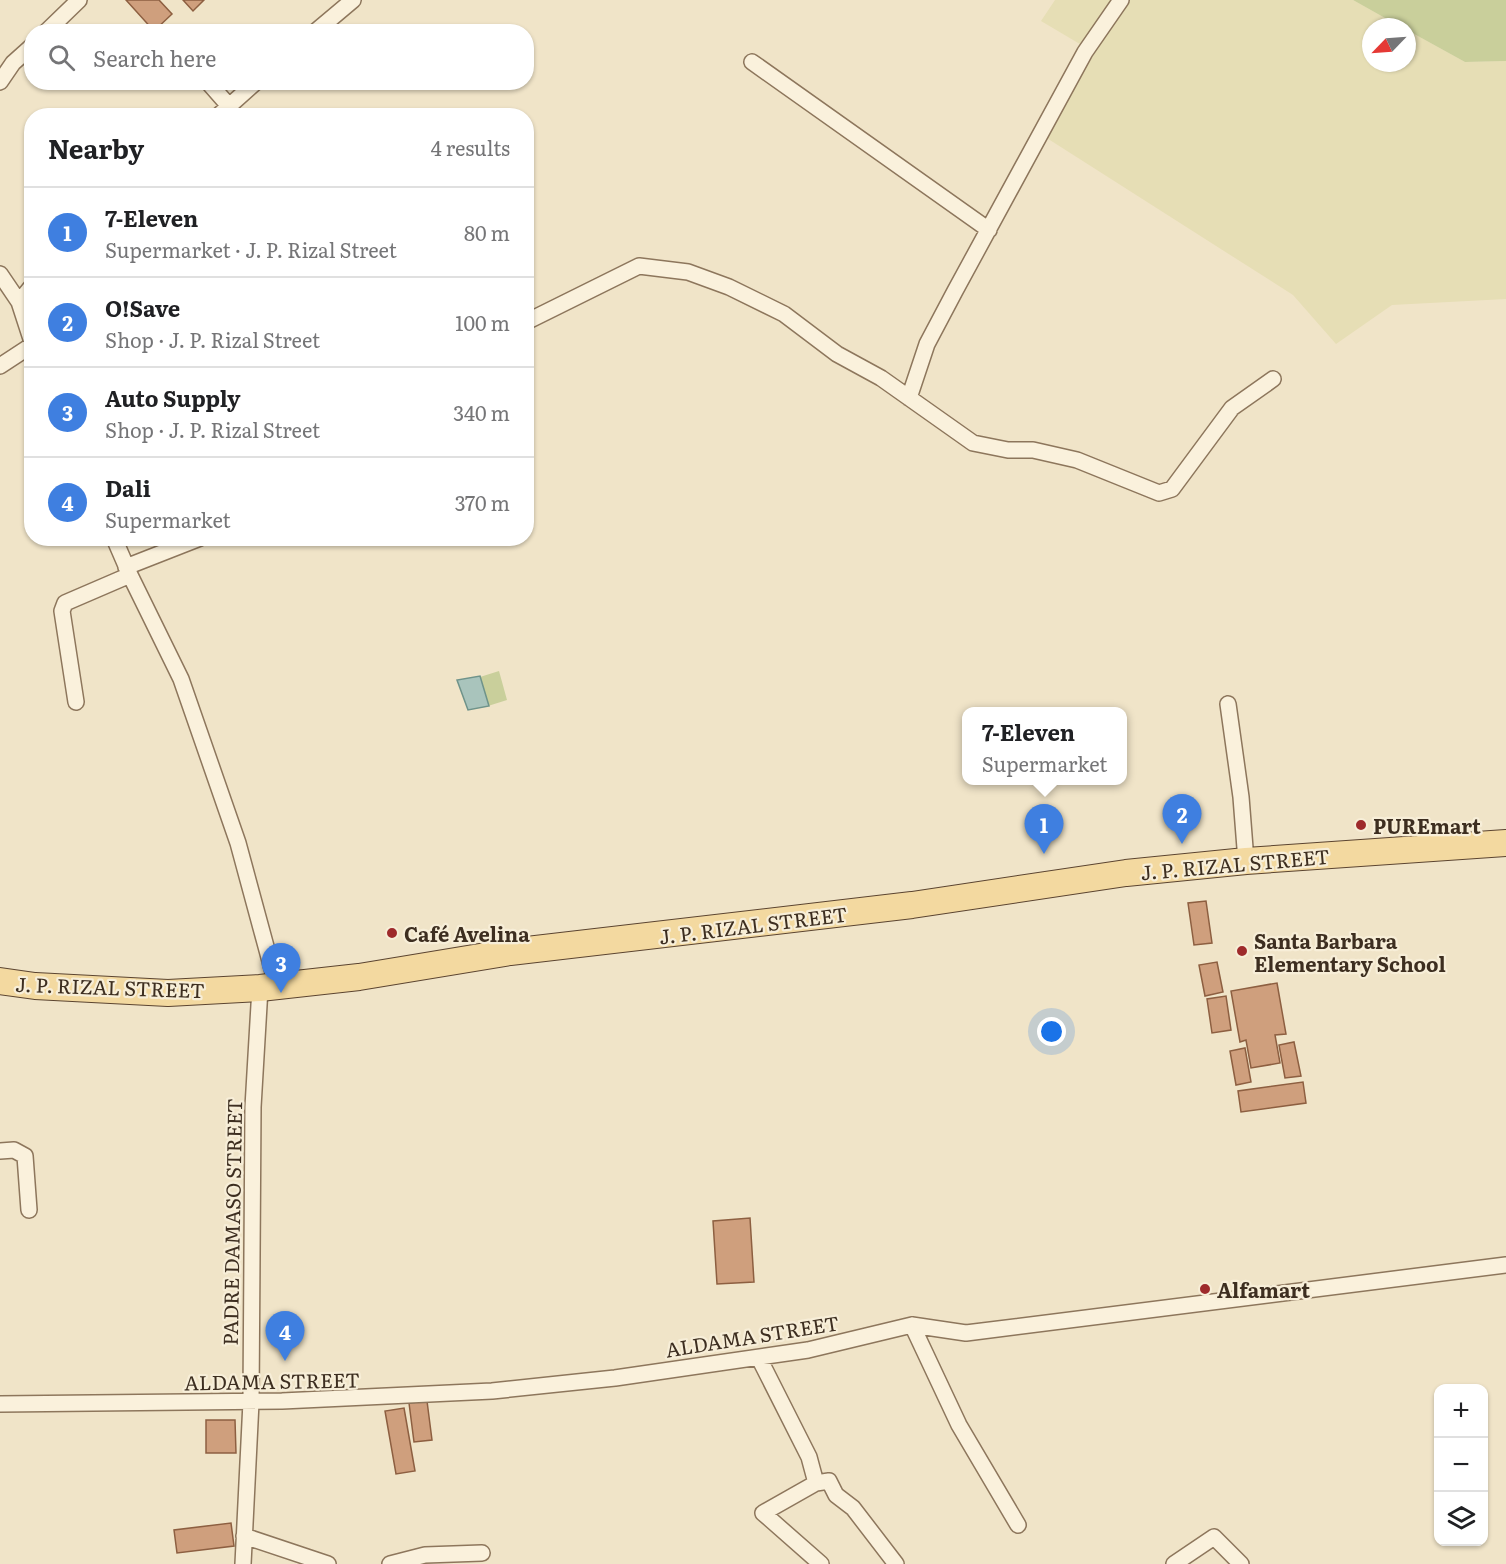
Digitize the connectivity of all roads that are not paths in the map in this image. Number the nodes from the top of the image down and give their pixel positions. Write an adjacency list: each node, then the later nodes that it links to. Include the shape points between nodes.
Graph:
1 (80, 0): 4 (street)
2 (352, 0): 5 (street)
3 (1121, 0): 13 (street, via 1085,52)
4 (54, 24)
5 (324, 24)
6 (24, 53): 8 (street)
7 (752, 62): 13 (street)
8 (0, 82)
9 (212, 90): 11 (street)
10 (247, 90): 12 (street)
11 (222, 108)
12 (227, 108)
13 (989, 230): 22 (street, via 927,345)
14 (0, 274): 16 (street)
15 (24, 296): 16 (street)
16 (19, 302): 17 (street)
17 (24, 318)
18 (534, 318): 22 (street, via 639,266 688,272 784,314 837,354)
19 (24, 349): 20 (street)
20 (0, 366)
21 (1273, 379): 22 (street, via 1232,408 1172,489 1159,493 1077,460 973,443)
22 (909, 398)
23 (117, 546): 25 (street, PADRE DAMASO STREET)
24 (183, 546): 25 (street)
25 (128, 571): 26 (street, via 64,603); 31 (street, PADRE DAMASO STREET, via 181,679 238,843)
26 (76, 702)
27 (1228, 704): 29 (street)
28 (1506, 843): 29 (main road, J. P. RIZAL STREET)
29 (1246, 861): 31 (main road, J. P. RIZAL STREET, via 510,952)
30 (0, 981): 31 (main road, J. P. RIZAL STREET, via 168,993)
31 (268, 987): 37 (street, PADRE DAMASO STREET, via 253,1107)
32 (0, 1151): 33 (street, via 14,1150 25,1156)
33 (28, 1210)
34 (1506, 1265): 35 (street, ALDAMA STREET, via 966,1333)
35 (912, 1326): 36 (street, ALDAMA STREET); 40 (street, via 959,1425)
36 (759, 1358): 37 (street, ALDAMA STREET, via 492,1391); 39 (street, via 809,1457)
37 (250, 1402): 38 (street, ALDAMA STREET); 41 (street, PADRE DAMASO STREET)
38 (0, 1404)
39 (816, 1483): 46 (street, via 763,1513); 47 (street, via 829,1481 836,1496 853,1508)
40 (1018, 1525)
41 (244, 1536): 43 (street, PADRE DAMASO STREET); 44 (street)
42 (482, 1552): 45 (street, via 426,1556)
43 (243, 1564)
44 (328, 1564)
45 (390, 1564)
46 (821, 1564)
47 (896, 1564)
48 (1174, 1564): 49 (street, via 1214,1537)
49 (1241, 1564)

